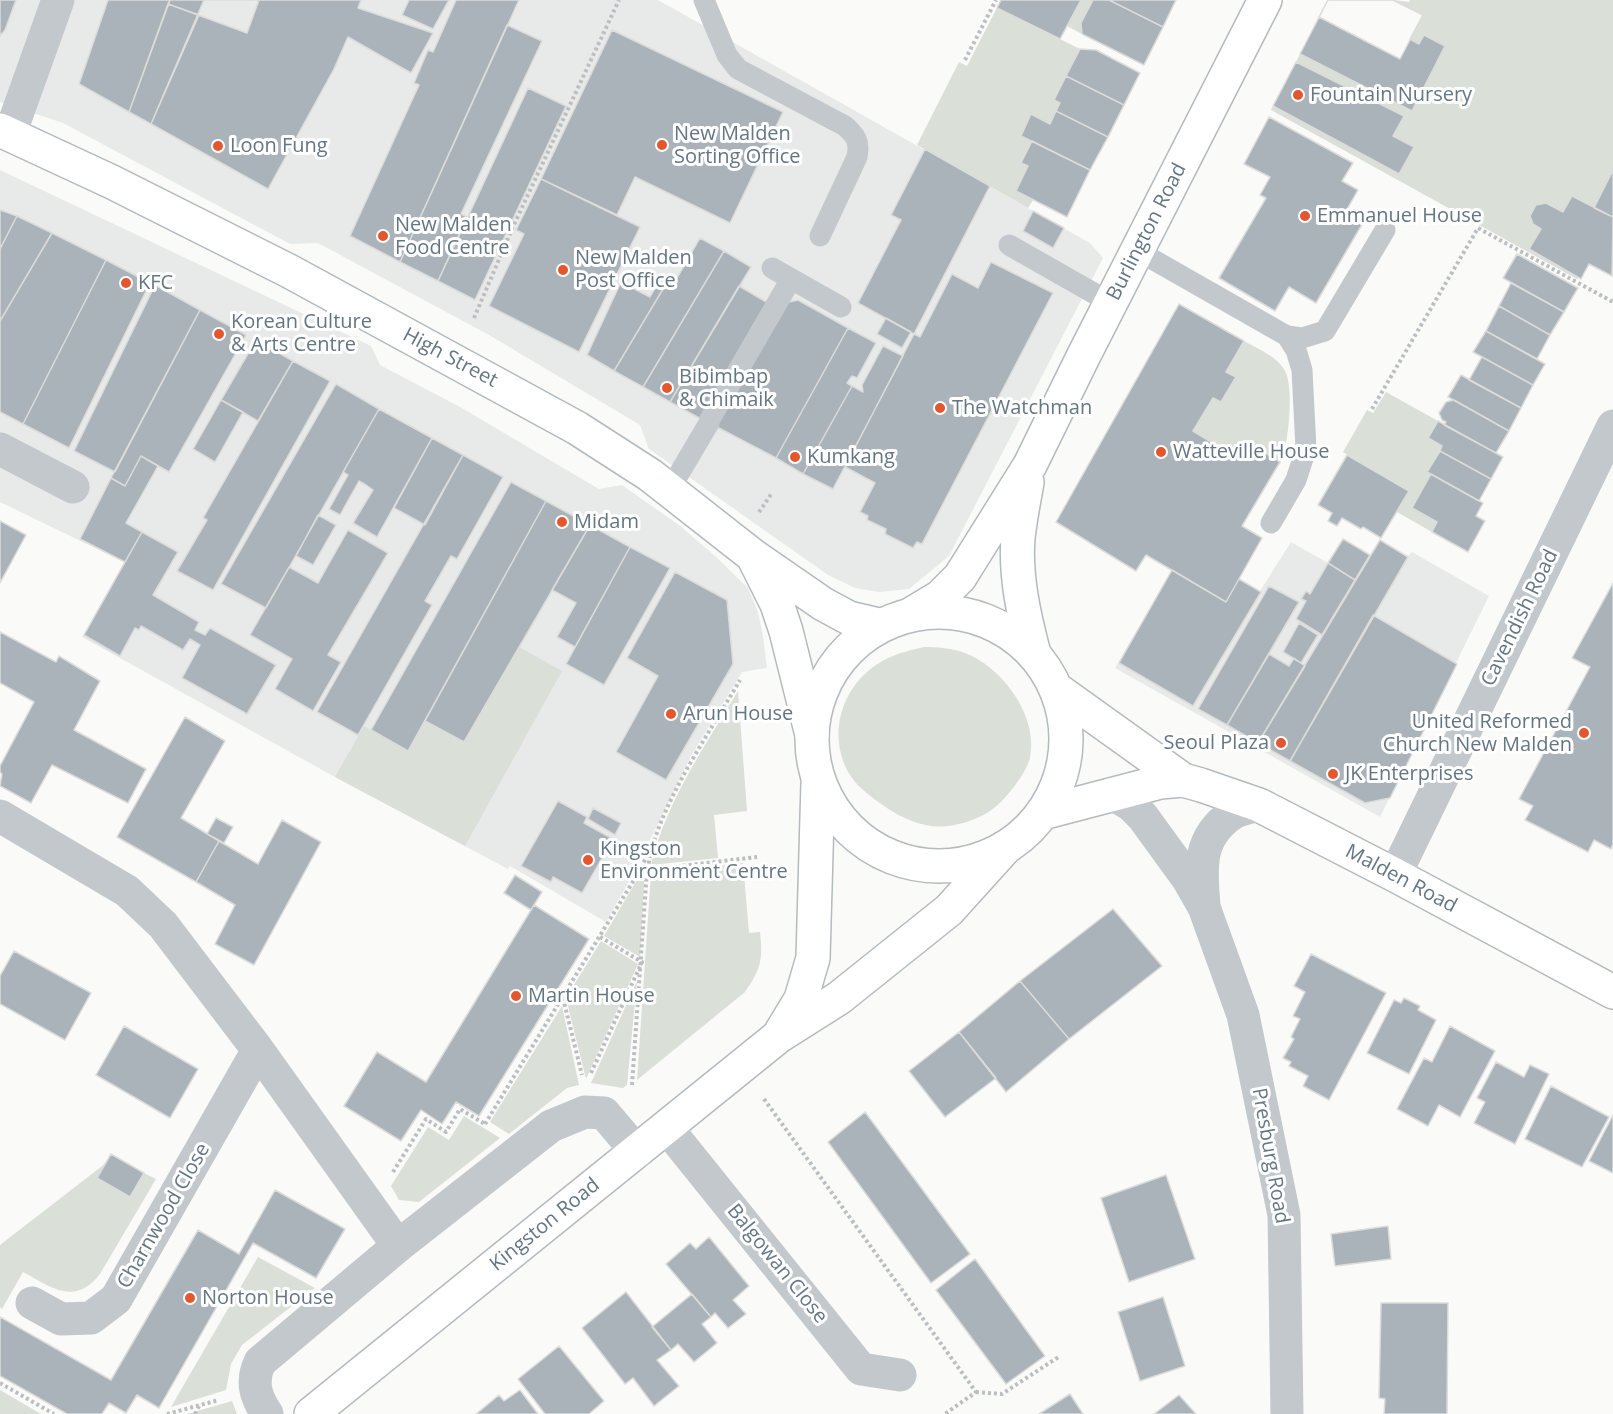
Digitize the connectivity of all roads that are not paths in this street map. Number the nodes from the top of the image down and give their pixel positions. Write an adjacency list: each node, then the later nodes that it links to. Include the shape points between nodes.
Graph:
1 (58, 0): 4 (street)
2 (704, 0): 6 (lane, via 727,55 738,69 846,126 855,135 857,157)
3 (1265, 0): 8 (main road, Burlington Road)
4 (5, 132): 18 (main road, High Street, via 289,271 470,368 577,428)
5 (1385, 230): 13 (lane, via 1325,331 1302,338)
6 (820, 236)
7 (1010, 245): 11 (lane)
8 (1138, 251): 11 (main road, Burlington Road); 13 (lane)
9 (772, 268): 10 (lane)
10 (791, 279): 12 (lane); 18 (lane)
11 (1110, 303): 16 (main road, Burlington Road)
12 (841, 307)
13 (1287, 336): 19 (lane, via 1302,370 1306,449 1296,480)
14 (1613, 426): 33 (street, Cavendish Road)
15 (0, 449): 17 (street)
16 (1030, 465): 21 (main road, Burlington Road, via 960,577 940,597); 23 (main road, Burlington Road, via 1018,538 1019,583)
17 (73, 487)
18 (670, 489): 20 (main road, High Street)
19 (1271, 523)
20 (752, 555): 22 (main road, High Street, via 823,604 849,618); 25 (main road, High Street, via 783,622)
21 (910, 615): 22 (main road); 23 (main road, via 964,614 990,622)
22 (879, 625): 25 (main road, via 850,647 830,673 817,703)
23 (1034, 654): 24 (main road)
24 (1056, 689): 27 (main road, Malden Road); 30 (main road, via 1065,724 1065,755 1058,786)
25 (812, 735): 26 (main road)
26 (818, 778): 32 (main road, via 832,808 853,833 879,852 910,863 943,867 975,861); 36 (main road, Kingston Road, via 813,958 801,999)
27 (1183, 780): 28 (main road, Malden Road); 29 (main road, Malden Road)
28 (1112, 794): 30 (main road, Malden Road); 34 (street, Presburg Road, via 1143,817)
29 (1259, 805): 33 (main road, Malden Road); 34 (street, Presburg Road, via 1233,813 1205,845 1201,866)
30 (1042, 813): 32 (main road, Kingston Road)
31 (0, 816): 37 (street, via 127,891 163,925)
32 (1005, 848): 36 (main road, Kingston Road, via 949,910 839,998)
33 (1395, 875): 35 (main road, Malden Road)
34 (1204, 907): 45 (street, Presburg Road, via 1243,1015 1284,1215)
35 (1613, 992)
36 (779, 1036): 38 (main road, Kingston Road)
37 (258, 1050): 40 (street); 41 (street, Charnwood Close, via 116,1299 90,1318 61,1319)
38 (667, 1128): 39 (main road, Kingston Road); 42 (street, Balgowan Close, via 861,1370)
39 (637, 1152): 40 (street, via 604,1113 585,1112 551,1126); 44 (main road, Kingston Road)
40 (398, 1246): 43 (street, via 260,1362 254,1387)
41 (32, 1302)
42 (900, 1376)
43 (267, 1414)
44 (310, 1414)
45 (1287, 1414)

